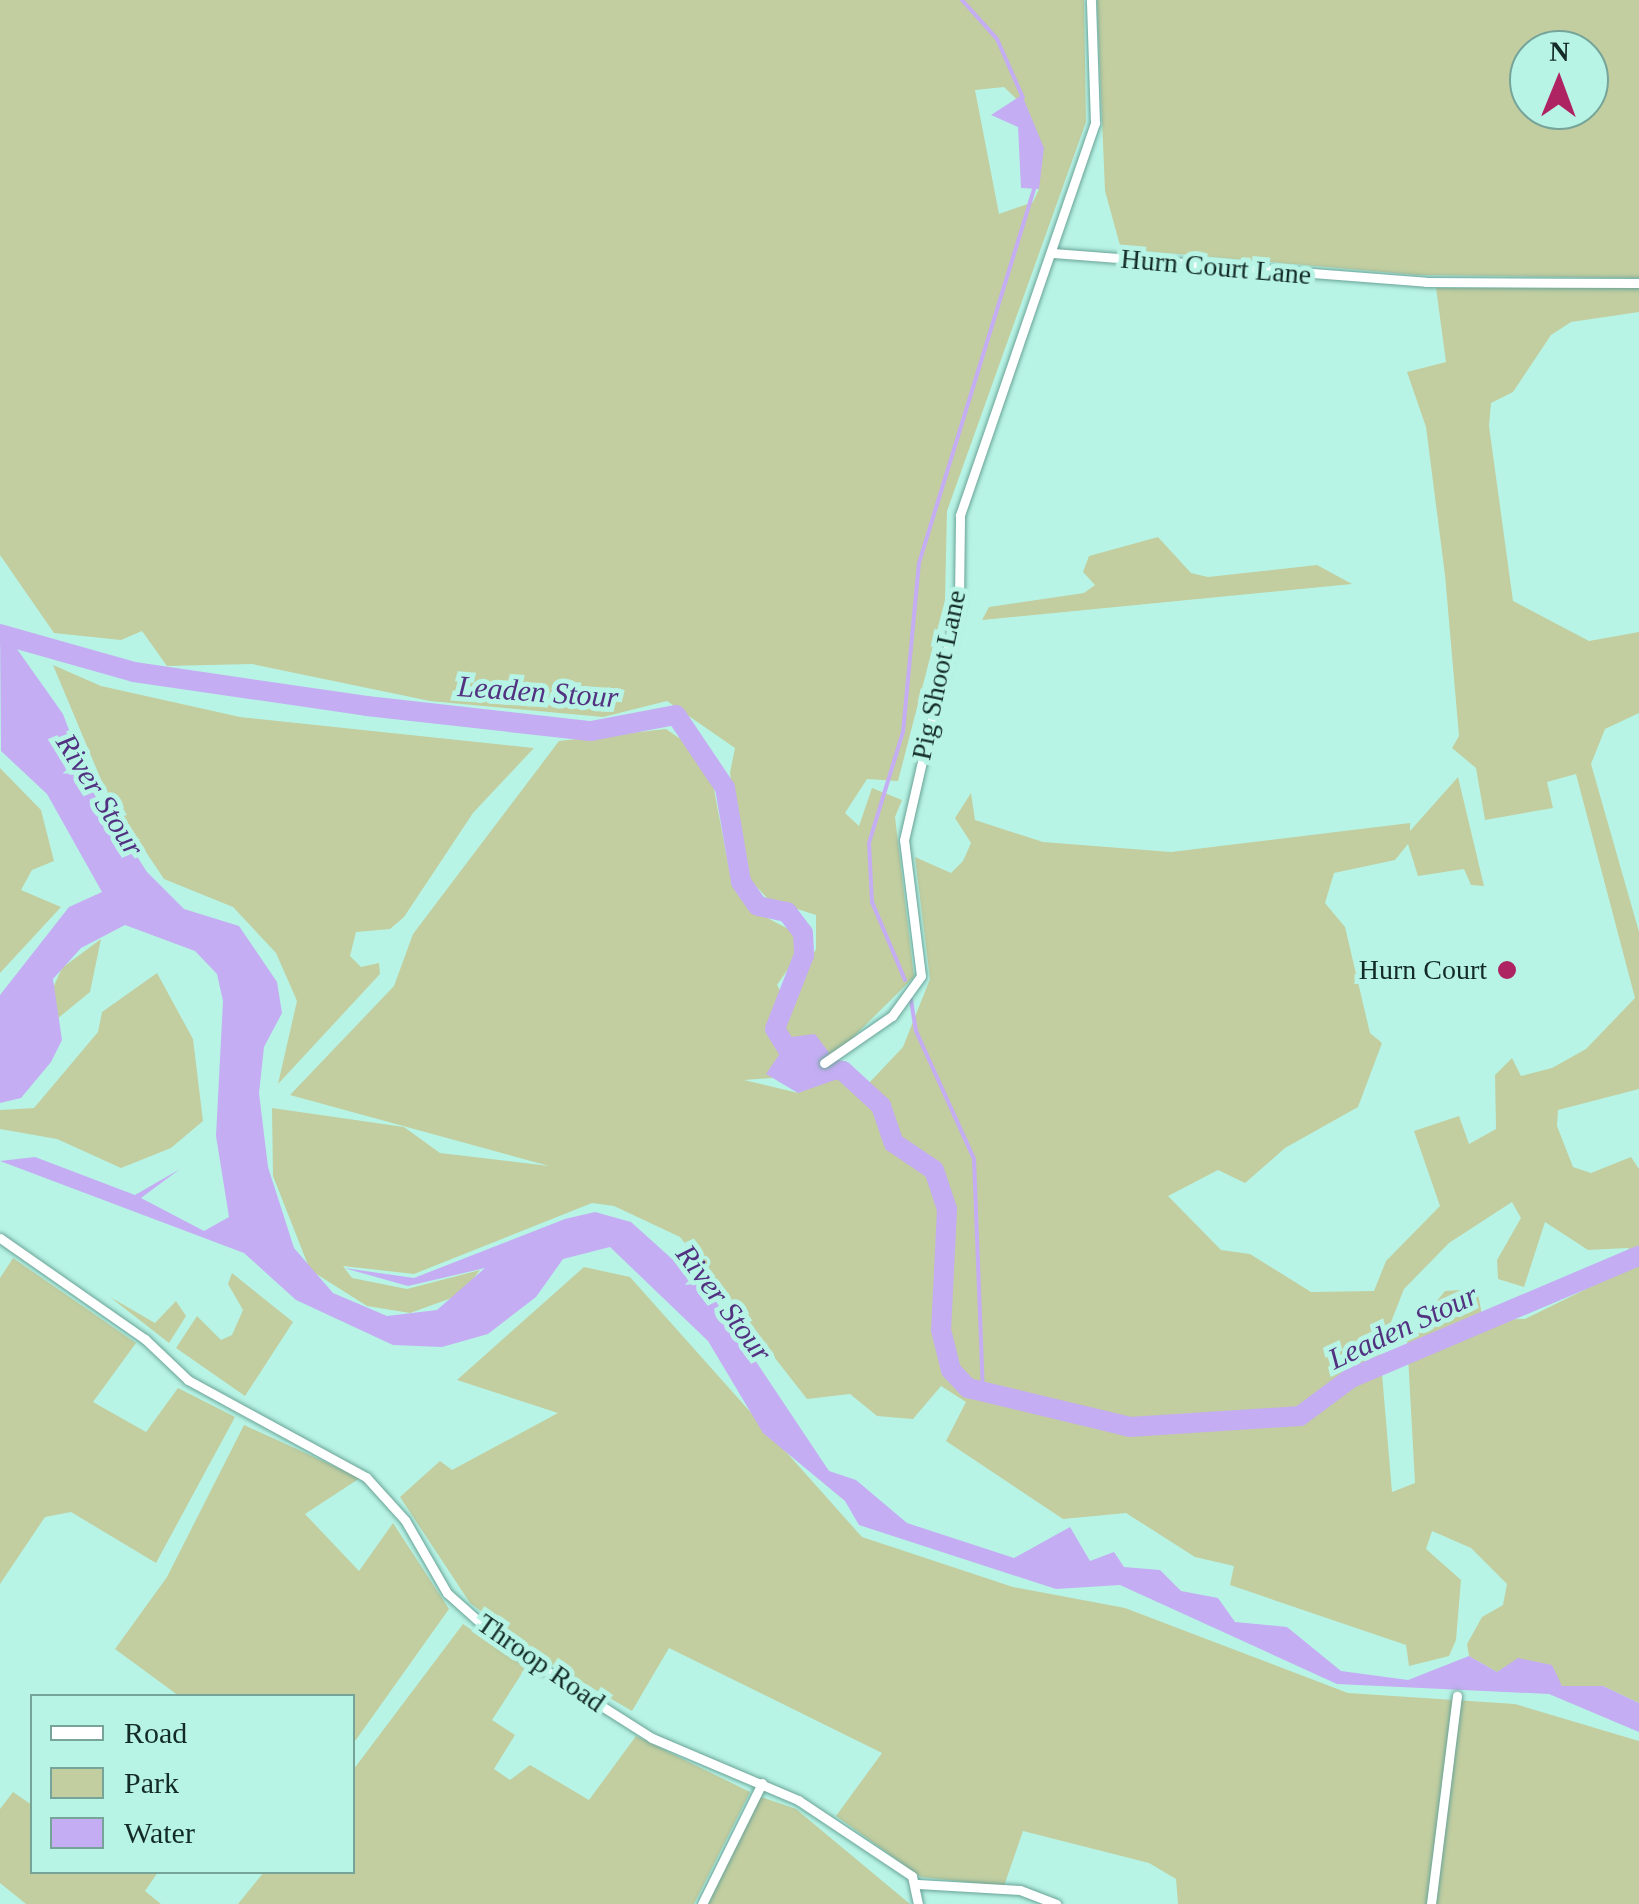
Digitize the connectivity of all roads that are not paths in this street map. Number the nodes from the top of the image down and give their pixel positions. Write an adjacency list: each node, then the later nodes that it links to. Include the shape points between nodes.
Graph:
1 (1091, 0): 2 (street, via 1096,123)
2 (1053, 253): 3 (street, Hurn Court Lane, via 1426,282); 4 (street, Pig Shoot Lane, via 960,514 960,600 904,840 922,976 892,1016)
3 (1639, 283)
4 (824, 1063)
5 (0, 1238): 7 (street, Throop Road, via 145,1339 188,1380 366,1477 405,1520 448,1593 504,1644 652,1738)
6 (1457, 1696): 12 (street)
7 (762, 1784): 8 (street, Throop Road); 9 (street)
8 (918, 1884): 10 (street); 11 (street, via 1020,1890)
9 (702, 1904)
10 (918, 1904)
11 (1056, 1904)
12 (1430, 1904)

